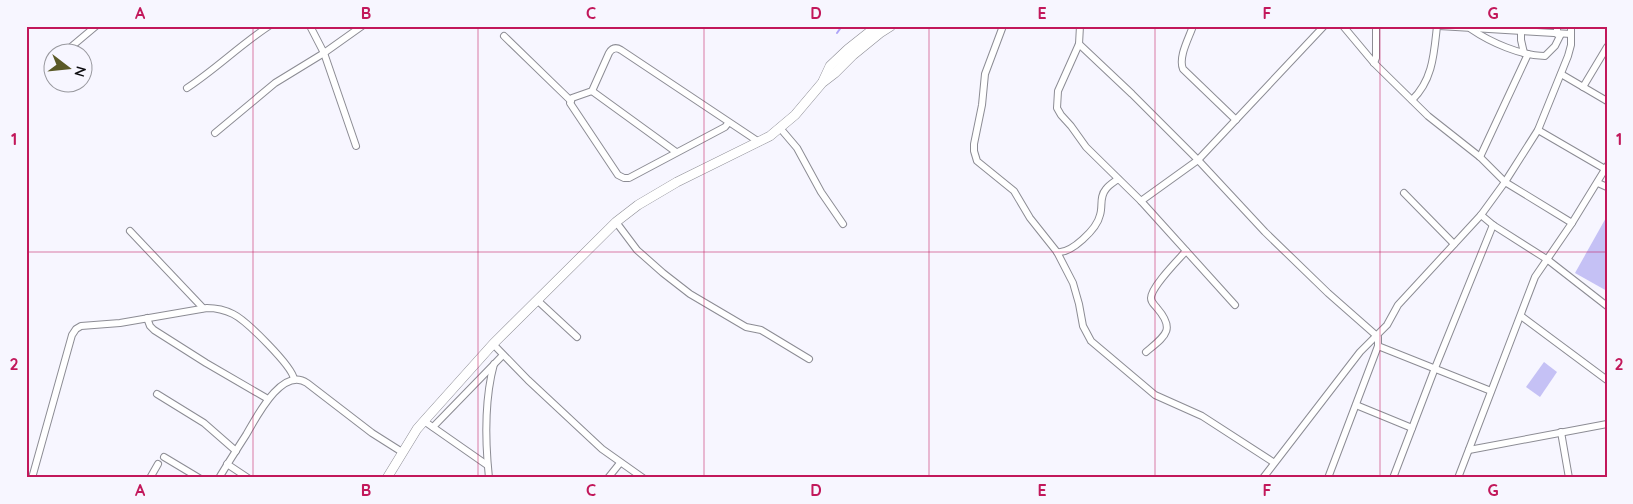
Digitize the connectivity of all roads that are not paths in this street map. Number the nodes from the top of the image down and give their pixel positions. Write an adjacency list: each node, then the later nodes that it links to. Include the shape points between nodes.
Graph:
1 (96, 26): 21 (street)
2 (269, 26): 30 (street)
3 (310, 26): 24 (street)
4 (362, 26): 24 (street)
5 (877, 26): 28 (street, via 830,66)
6 (891, 26): 28 (street)
7 (1003, 26): 60 (street, via 985,74 974,151 977,161 1014,191)
8 (1080, 26): 22 (street)
9 (1193, 26): 35 (street, via 1181,65)
10 (1324, 26): 35 (street)
11 (1343, 26): 26 (street)
12 (1376, 26): 26 (street)
13 (1438, 26): 16 (street); 32 (street, via 1431,69 1422,89)
14 (1557, 26): 18 (street)
15 (1571, 26): 19 (street)
16 (1470, 28): 17 (street); 25 (street, via 1485,39)
17 (1521, 32): 18 (street); 25 (street)
18 (1559, 34): 19 (street); 25 (street, via 1555,46 1545,56)
19 (1571, 34): 27 (street)
20 (504, 36): 34 (street)
21 (77, 42)
22 (1079, 44): 44 (street); 46 (street, via 1060,86 1057,108 1086,147)
23 (1607, 47): 29 (street)
24 (324, 53): 39 (street, via 275,83); 41 (street)
25 (1526, 54): 43 (street)
26 (1374, 63): 32 (street)
27 (1561, 74): 29 (street); 38 (street)
28 (822, 83): 37 (street)
29 (1583, 87): 33 (street)
30 (187, 88)
31 (592, 91): 34 (street); 36 (street, via 608,53 619,48); 42 (street)
32 (1412, 100): 43 (street)
33 (1607, 100)
34 (571, 101): 42 (street, via 571,106 622,178 629,178)
35 (1236, 120): 44 (street)
36 (729, 122): 40 (street); 42 (street)
37 (780, 128): 40 (street); 55 (street, via 797,148)
38 (1538, 130): 45 (street); 47 (street)
39 (215, 133)
40 (758, 142): 53 (street, via 677,182)
41 (356, 146)
42 (676, 152)
43 (1480, 157): 47 (street)
44 (1198, 160): 51 (street); 68 (street, via 1265,232)
45 (1606, 168): 48 (street)
46 (1118, 179): 51 (street); 60 (street, via 1106,188 1101,198 1101,213 1092,230 1072,248 1063,253)
47 (1506, 182): 52 (street); 54 (street)
48 (1598, 183): 49 (street); 54 (street)
49 (1607, 187)
50 (1404, 193): 58 (street)
51 (1142, 202): 59 (street)
52 (1481, 215): 56 (street); 58 (street)
53 (616, 222): 62 (street); 74 (street, via 637,250 690,294)
54 (1572, 223): 61 (street)
55 (843, 224)
56 (1493, 224): 61 (street); 76 (street)
57 (130, 231): 65 (street)
58 (1454, 244): 68 (street, via 1398,305)
59 (1186, 251): 63 (street); 72 (street, via 1151,297 1168,324 1160,340)
60 (1057, 252): 92 (street, via 1073,283 1083,326 1091,341 1155,395 1202,416)
61 (1548, 260): 64 (street); 66 (street, via 1535,277)
62 (537, 300): 69 (street); 70 (street)
63 (1235, 305)
64 (1607, 306)
65 (204, 308): 67 (street); 77 (street, via 221,309 241,319 290,368)
66 (1521, 316): 78 (street); 79 (street)
67 (147, 318): 81 (street, via 154,330); 97 (street, via 81,326 74,332)
68 (1377, 335): 71 (street); 92 (street)
69 (577, 337)
70 (493, 344): 73 (street); 83 (street)
71 (1378, 346): 76 (street); 82 (street)
72 (1146, 352)
73 (504, 355): 75 (street); 93 (street)
74 (809, 359)
75 (494, 364): 85 (street); 96 (street, via 486,414)
76 (1435, 368): 79 (street); 86 (street)
77 (294, 379): 81 (street); 90 (street, via 304,381)
78 (1607, 380)
79 (1491, 391): 88 (street)
80 (157, 394): 89 (street, via 204,423)
81 (268, 399): 89 (street)
82 (1356, 405): 86 (street); 107 (street)
83 (424, 420): 85 (street); 90 (street)
84 (1607, 424): 87 (street)
85 (433, 427): 96 (street)
86 (1412, 428): 108 (street)
87 (1561, 432): 88 (street); 110 (street)
88 (1469, 450): 109 (street)
89 (236, 451): 95 (street)
90 (402, 452): 102 (street)
91 (164, 457): 99 (street)
92 (1273, 462): 106 (street)
93 (620, 463): 104 (street); 105 (street)
94 (158, 464): 98 (street)
95 (227, 464): 100 (street); 101 (street)
96 (487, 465): 103 (street)
97 (32, 478)
98 (150, 478)
99 (199, 478)
100 (219, 478)
101 (248, 478)
102 (387, 478)
103 (489, 478)
104 (608, 478)
105 (643, 478)
106 (1263, 478)
107 (1328, 478)
108 (1393, 478)
109 (1458, 478)
110 (1569, 478)

